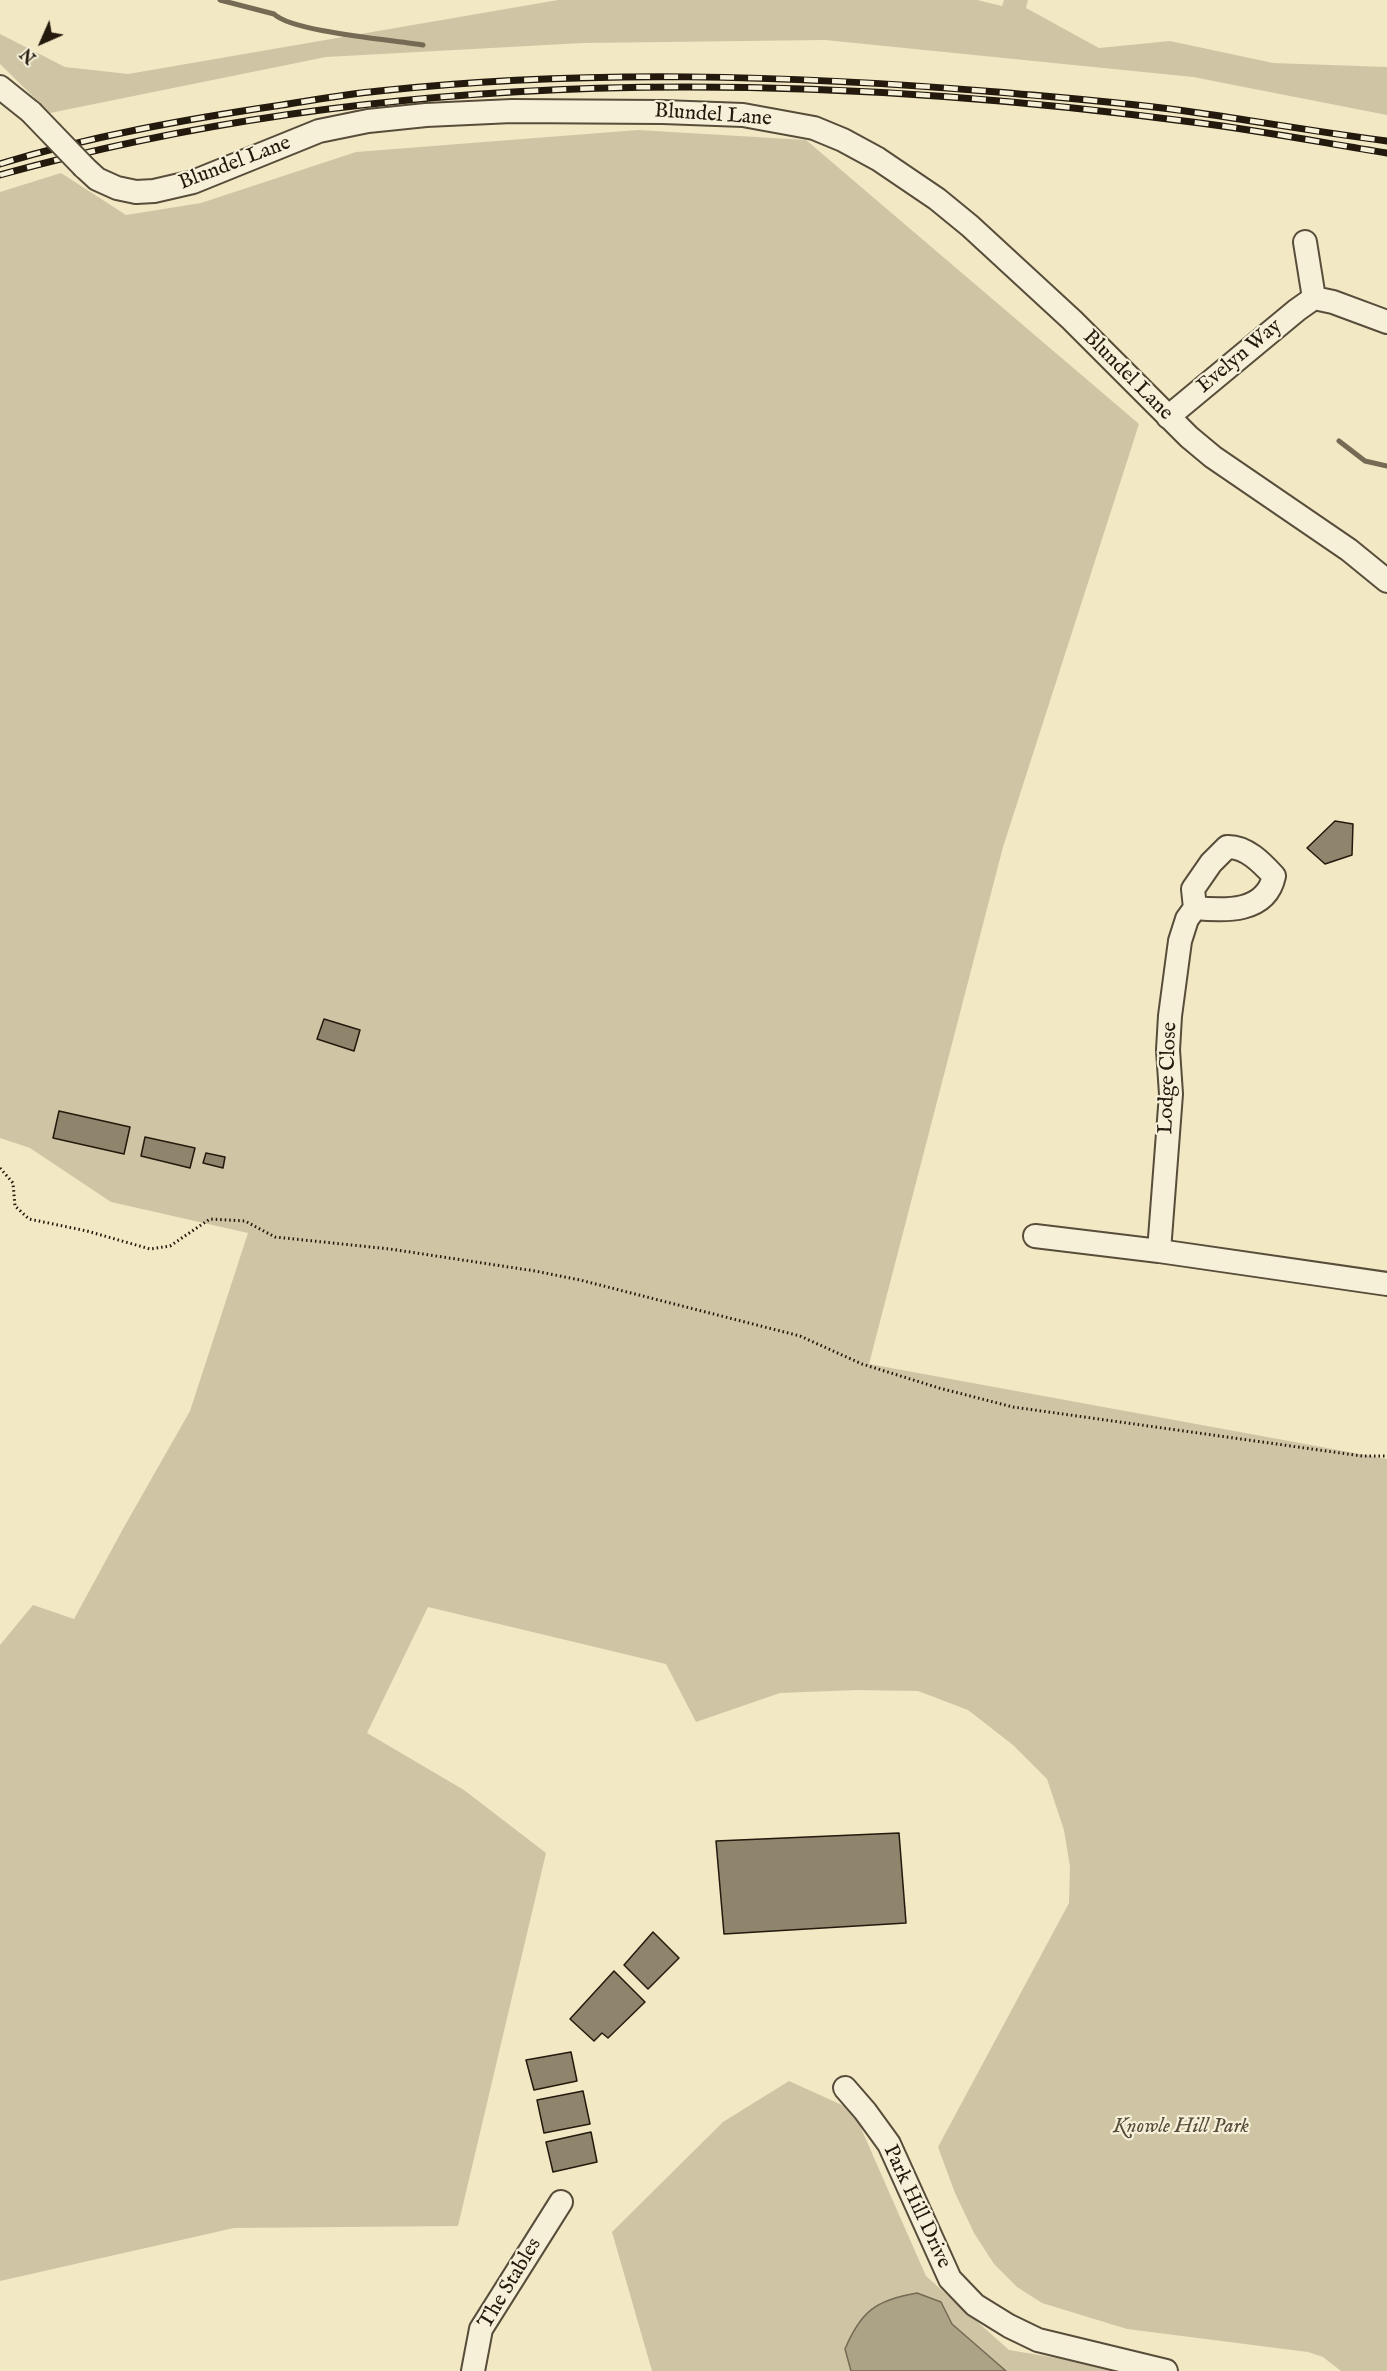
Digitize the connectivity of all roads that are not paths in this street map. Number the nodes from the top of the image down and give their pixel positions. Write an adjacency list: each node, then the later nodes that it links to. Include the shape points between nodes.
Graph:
1 (0, 87): 5 (street, Blundel Lane, bridge, via 31,112 97,179 136,192 193,182 319,131 368,121 592,110 743,115 814,128 907,176 937,199 1072,320)
2 (1305, 242): 3 (street)
3 (1314, 298): 4 (street); 5 (street, Evelyn Way)
4 (1387, 322)
5 (1168, 417): 6 (street, Blundel Lane, via 1213,457 1349,550)
6 (1387, 581)
7 (1195, 908): 9 (street, Lodge Close, via 1180,941 1170,1016 1167,1050 1171,1094)
8 (1035, 1236): 9 (street)
9 (1159, 1251): 10 (street)
10 (1387, 1284)
11 (845, 2088): 14 (street, Park Hill Drive, via 889,2144 950,2279 975,2305 1038,2340)
12 (561, 2202): 13 (street, The Stables, via 481,2329)
13 (473, 2371)
14 (1166, 2371)

